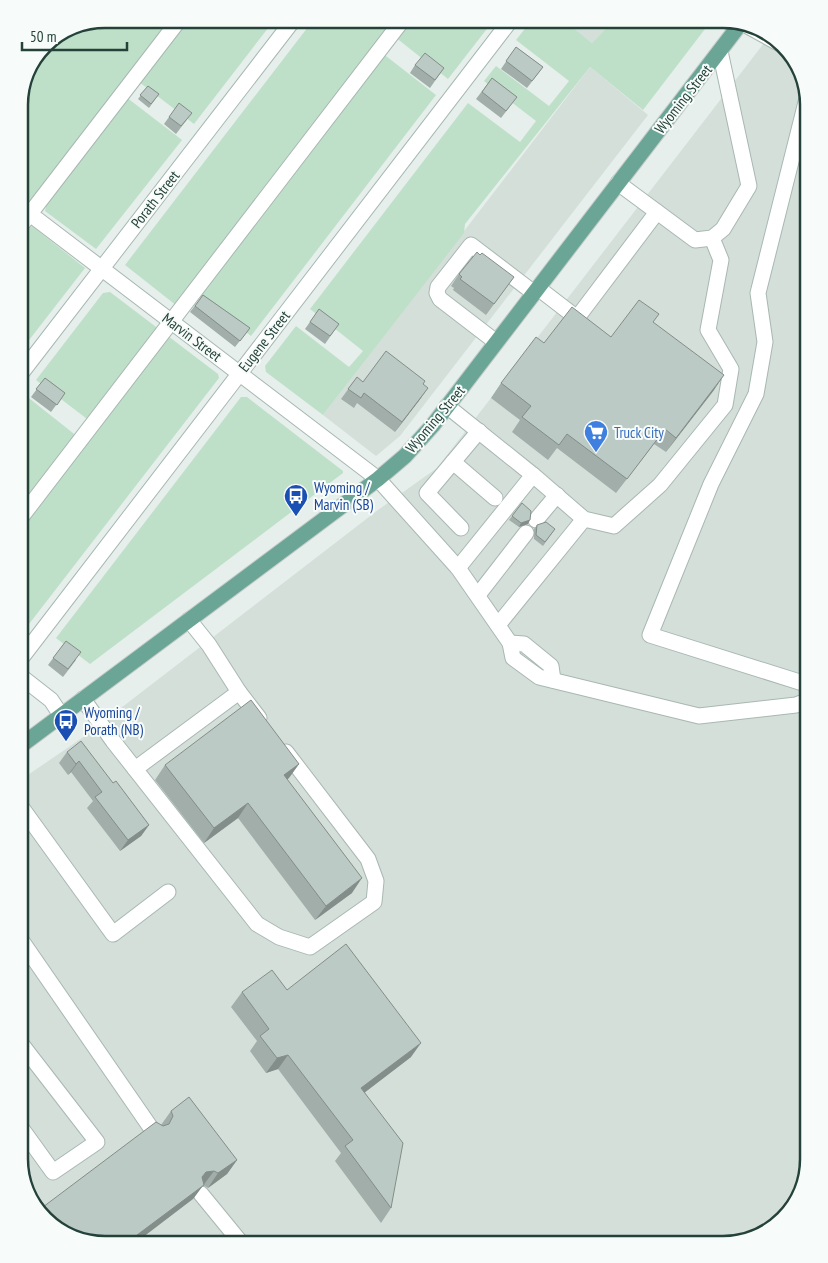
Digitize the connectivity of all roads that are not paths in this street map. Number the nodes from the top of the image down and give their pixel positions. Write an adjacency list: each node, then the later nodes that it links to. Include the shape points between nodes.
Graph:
1 (173, 28): 10 (street)
2 (287, 28): 13 (street, Porath Street)
3 (396, 28): 15 (street)
4 (505, 28): 18 (street, Eugene Street)
5 (739, 29): 6 (main road, Wyoming Street)
6 (720, 51): 8 (main road, Wyoming Street); 12 (street, via 749,186 723,229)
7 (800, 129): 37 (street, via 758,293 765,342 756,394 711,484 650,636)
8 (618, 183): 9 (street); 14 (main road, Wyoming Street)
9 (657, 212): 12 (street, via 695,240); 14 (street, via 577,318)
10 (30, 214): 11 (street); 13 (street, Marvin Street)
11 (28, 217)
12 (712, 238): 27 (street, via 721,260 708,330 731,369 725,405 660,485 614,526)
13 (102, 269): 15 (street, Marvin Street); 17 (street, Porath Street)
14 (536, 291): 16 (main road, Wyoming Street); 16 (street, via 471,244 436,293)
15 (172, 322): 18 (street, Marvin Street); 26 (street)
16 (496, 342): 19 (main road, Wyoming Street)
17 (28, 364)
18 (239, 374): 23 (street, Marvin Street); 35 (street, Eugene Street)
19 (447, 406): 20 (street); 23 (main road, Wyoming Street, via 414,446)
20 (479, 432): 21 (street); 22 (street)
21 (453, 462): 25 (street); 29 (street, via 427,492)
22 (533, 474): 24 (street); 31 (street)
23 (378, 479): 31 (street, Marvin Street); 33 (main road, Wyoming Street)
24 (557, 495): 27 (street); 28 (street)
25 (496, 498)
26 (28, 508)
27 (584, 519): 34 (street)
28 (536, 520)
29 (461, 528)
30 (526, 533): 32 (street)
31 (458, 568): 32 (street, Marvin Street)
32 (478, 595): 34 (street, Marvin Street)
33 (189, 620): 38 (street); 39 (main road, Wyoming Street)
34 (498, 625): 40 (street, Marvin Street, via 510,643 513,658 539,678 699,716)
35 (28, 649)
36 (28, 682): 41 (street, via 50,700)
37 (800, 682)
38 (239, 692): 43 (street); 43 (street, via 368,859 376,881 374,902 310,948 279,937 257,924)
39 (83, 699): 41 (main road, Wyoming Street); 43 (street)
40 (800, 703)
41 (61, 715): 42 (main road, Wyoming Street)
42 (28, 740)
43 (135, 769)
44 (28, 816): 45 (street, via 113,934)
45 (168, 892)
46 (28, 950): 48 (street)
47 (28, 1053): 49 (street, via 97,1142 54,1172)
48 (153, 1131)
49 (28, 1137)
50 (201, 1194): 51 (street)
51 (233, 1235)

